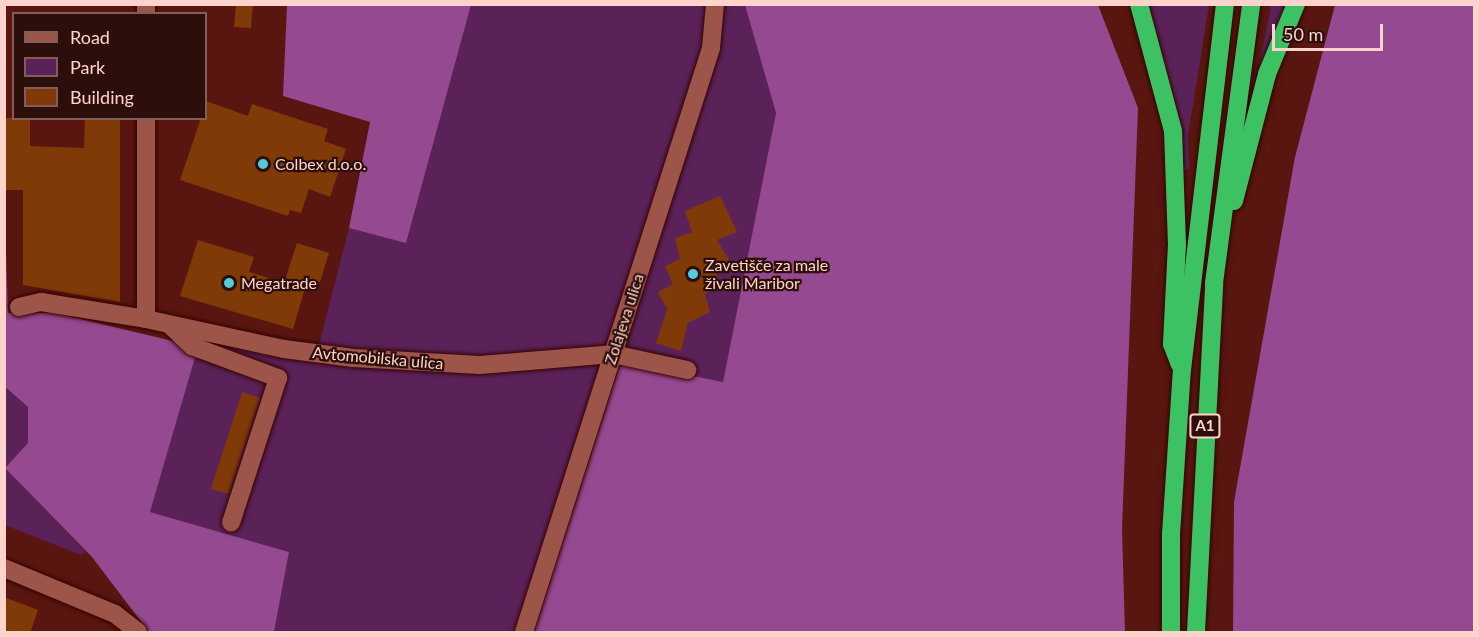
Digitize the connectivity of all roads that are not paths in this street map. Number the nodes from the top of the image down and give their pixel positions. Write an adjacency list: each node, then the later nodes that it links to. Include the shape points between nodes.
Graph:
1 (715, 4): 11 (street, Zolajeva ulica, via 711,48)
2 (1139, 4): 13 (highway, via 1173,131 1177,244 1172,344)
3 (1225, 4): 13 (highway, A1)
4 (1251, 4): 7 (highway, A1)
5 (1296, 4): 7 (highway, via 1267,74 1236,196)
6 (146, 120): 9 (street)
7 (1222, 220): 19 (highway, A1, via 1208,363)
8 (19, 307): 9 (street, Avtomobilska ulica, via 41,302)
9 (146, 319): 10 (street, Avtomobilska ulica)
10 (170, 325): 11 (street, Avtomobilska ulica, via 284,349 353,358 480,365); 14 (street, via 192,346 278,378)
11 (613, 354): 12 (street, Avtomobilska ulica); 17 (street, Zolajeva ulica)
12 (687, 370)
13 (1182, 370): 18 (highway, A1, via 1171,534)
14 (231, 523)
15 (4, 568): 16 (street, via 116,614)
16 (138, 633)
17 (524, 633)
18 (1171, 633)
19 (1196, 633)

